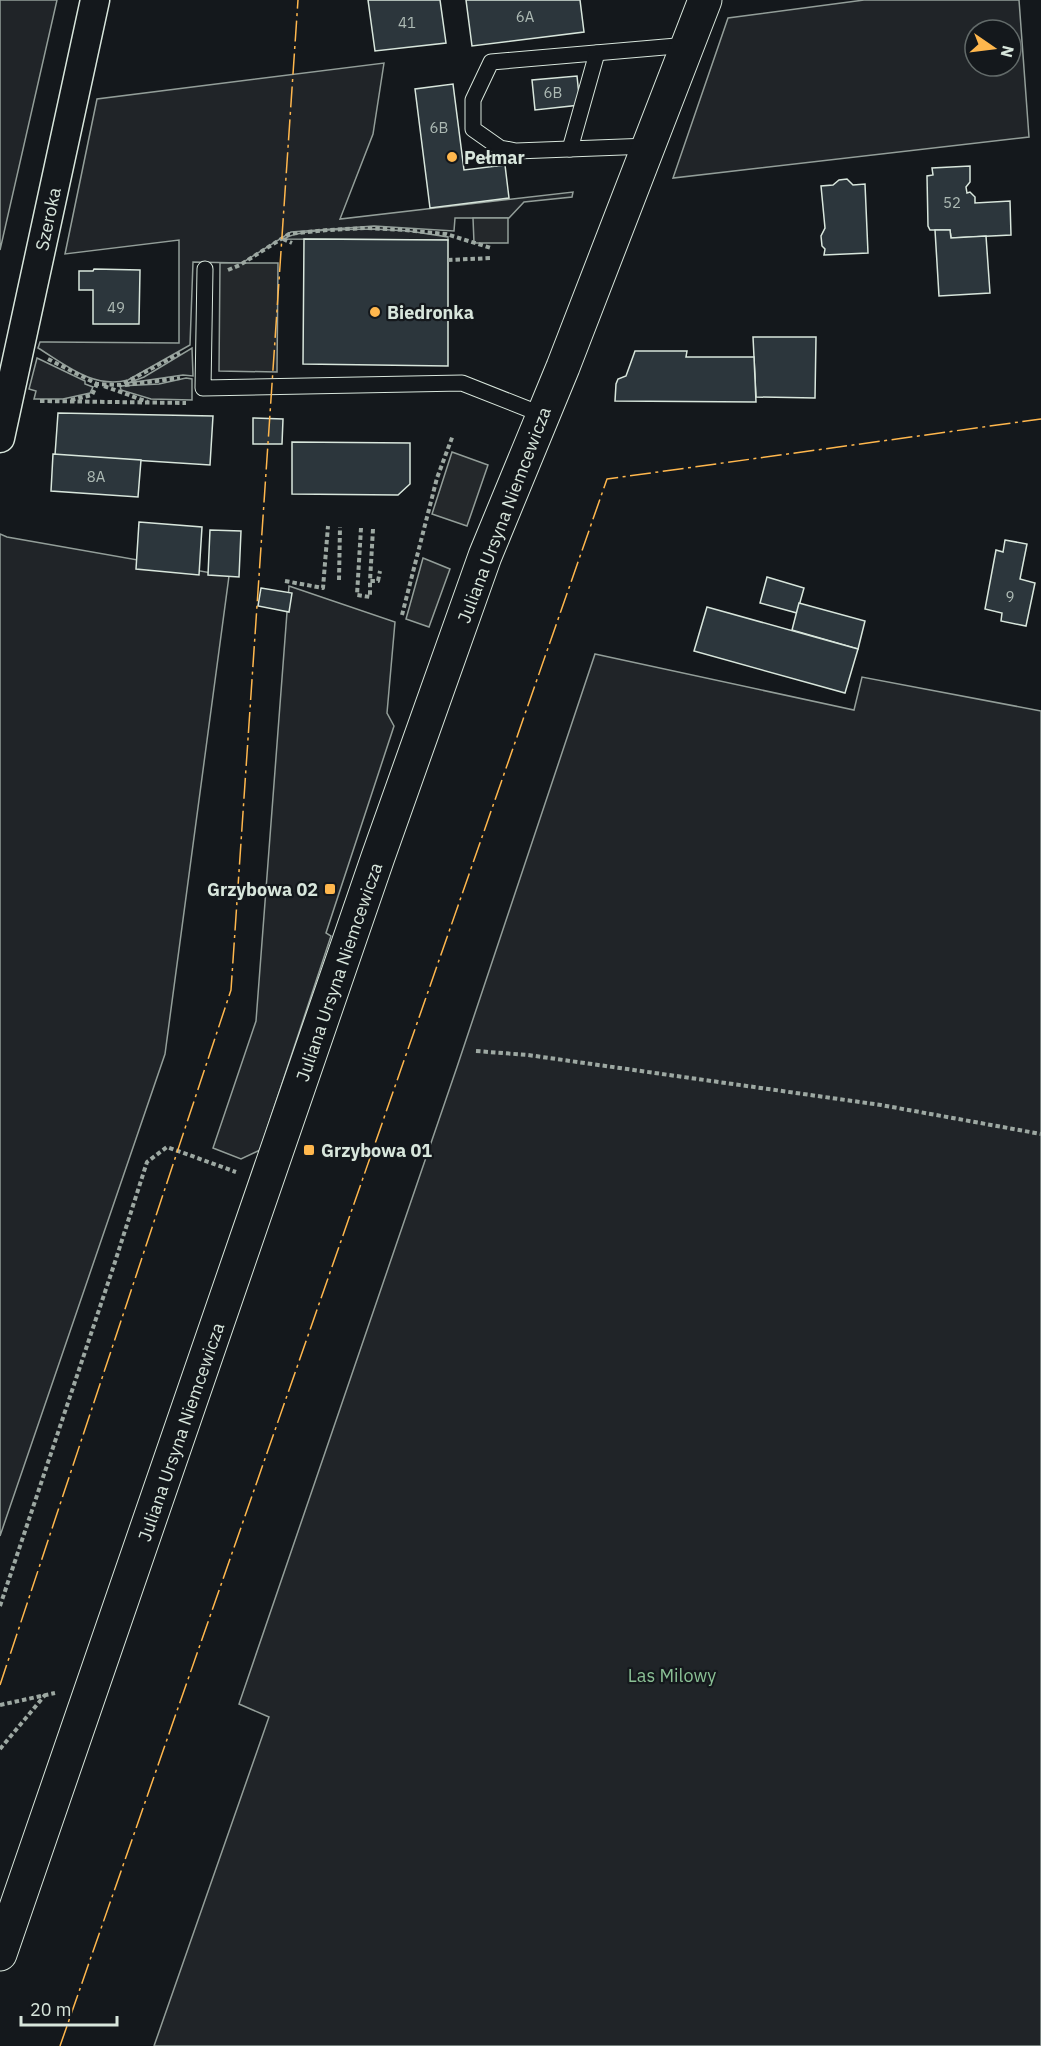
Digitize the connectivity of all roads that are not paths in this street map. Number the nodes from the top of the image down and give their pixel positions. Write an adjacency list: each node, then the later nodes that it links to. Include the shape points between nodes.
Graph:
1 (95, 0): 9 (street, Szeroka)
2 (705, 0): 3 (street, Juliana Ursyna Niemcewicza)
3 (688, 45): 4 (lane); 5 (street, Juliana Ursyna Niemcewicza)
4 (597, 53): 6 (lane); 6 (lane, via 491,62 474,100 473,129 500,148)
5 (649, 146): 6 (lane); 8 (street, Juliana Ursyna Niemcewicza)
6 (570, 149)
7 (205, 274): 8 (lane, via 203,384 462,382)
8 (543, 415): 10 (street, Juliana Ursyna Niemcewicza, via 485,556 378,857)
9 (0, 438)
10 (0, 1954)

